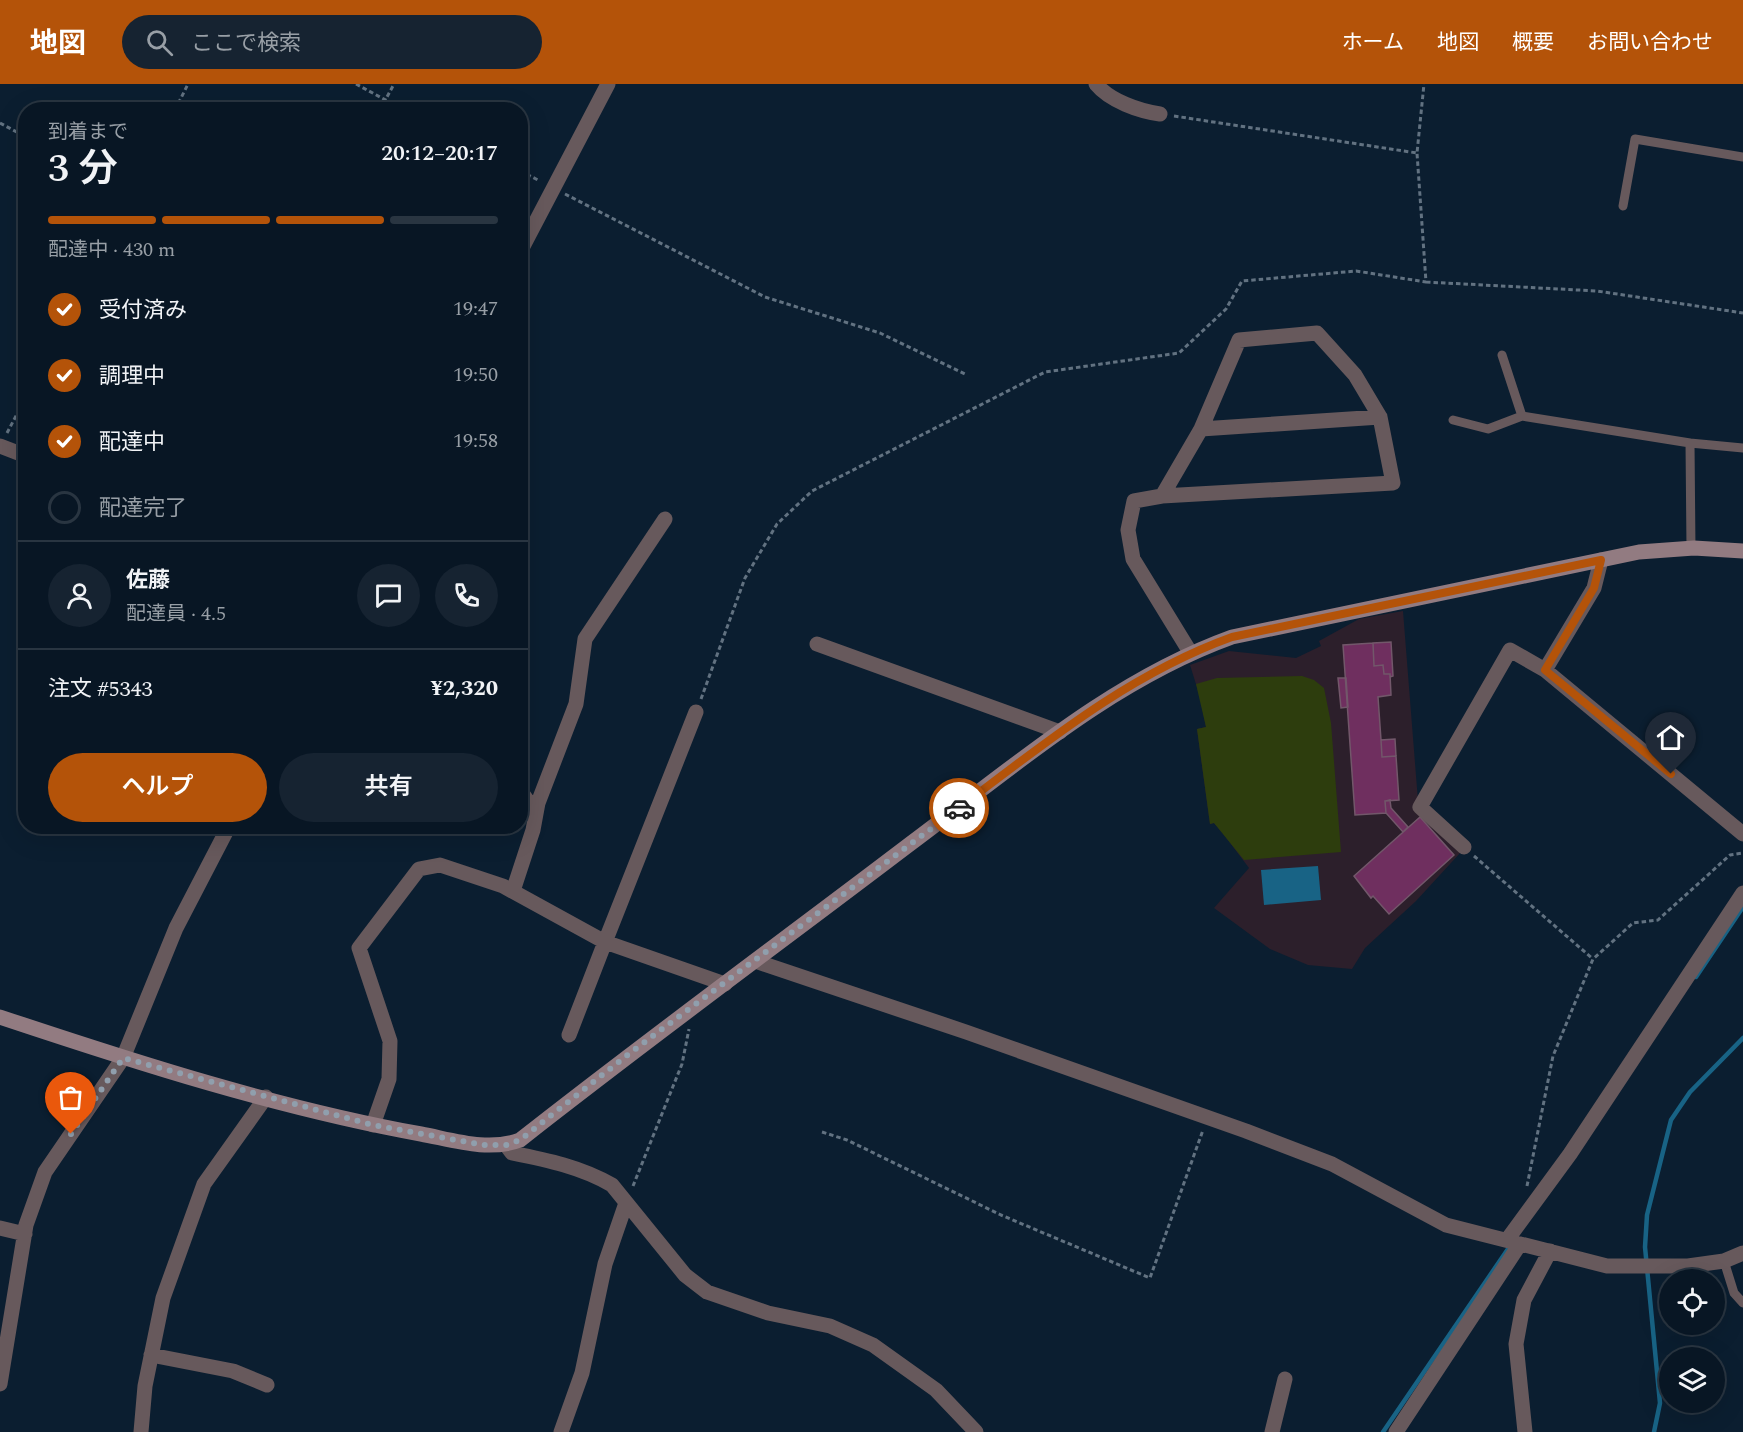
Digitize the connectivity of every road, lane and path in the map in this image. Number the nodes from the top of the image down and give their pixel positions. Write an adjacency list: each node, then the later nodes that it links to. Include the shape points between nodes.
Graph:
1 (188, 84): 8 (path)
2 (356, 84): 7 (path)
3 (394, 84): 7 (path)
4 (608, 84): 16 (street)
5 (1096, 84): 10 (street, via 1102,91 1144,112)
6 (1424, 84): 13 (path)
7 (386, 100): 9 (path)
8 (179, 102)
9 (390, 102)
10 (1160, 114): 13 (path)
11 (0, 123): 12 (path)
12 (18, 133)
13 (1417, 153): 19 (path)
14 (1743, 157): 17 (lane, via 1635,139)
15 (528, 175): 16 (path)
16 (554, 189): 18 (street); 22 (path, via 765,297 880,333)
17 (1623, 206)
18 (528, 237)
19 (1426, 282): 20 (path, via 1597,291); 40 (path, via 1356,271 1242,281 1226,309 1179,353 1045,372 812,491 777,524 745,578)
20 (1743, 313)
21 (1502, 355): 24 (lane)
22 (967, 375)
23 (18, 412): 29 (path)
24 (1522, 416): 26 (lane, via 1488,429); 28 (lane)
25 (1380, 417): 27 (street); 27 (street, via 1355,375 1317,333 1239,340); 32 (street, via 1394,483)
26 (1453, 420)
27 (1201, 429): 32 (street)
28 (1690, 443): 30 (lane); 34 (lane)
29 (0, 446): 31 (street)
30 (1743, 448)
31 (18, 453)
32 (1162, 496): 38 (street, via 1134,501 1128,530 1133,559)
33 (665, 519): 43 (street, via 585,639 576,704)
34 (1691, 549): 35 (street); 36 (street, via 1639,552)
35 (1743, 550)
36 (1601, 560): 38 (street, via 1244,635); 39 (street, via 1594,588)
37 (817, 644): 41 (street)
38 (1190, 652): 41 (street, via 1096,705)
39 (1545, 670): 45 (street); 46 (street, via 1510,650 1420,807)
40 (696, 712): 50 (street)
41 (1060, 732): 52 (street)
42 (528, 802): 43 (street)
43 (536, 813): 48 (street)
44 (225, 834): 57 (street, via 176,928)
45 (1743, 834)
46 (1464, 847): 51 (path)
47 (1743, 853): 51 (path, via 1730,855 1658,920 1633,922)
48 (513, 891): 50 (street); 60 (street, via 440,865 419,868 359,948 390,1041 389,1079)
49 (1743, 893): 67 (street)
50 (605, 942): 53 (street); 56 (street)
51 (1593, 958): 63 (path, via 1553,1056)
52 (755, 961): 53 (street); 59 (street)
53 (725, 984): 54 (street)
54 (694, 1006): 62 (street, via 520,1140); 64 (path, via 682,1064)
55 (0, 1017): 57 (street)
56 (569, 1035)
57 (123, 1058): 58 (street); 66 (street, via 45,1172)
58 (266, 1097): 60 (street); 72 (street, via 204,1184 163,1298)
59 (1207, 1118): 61 (path, via 1150,1278 1001,1215 847,1140); 67 (street, via 1332,1164 1446,1225)
60 (373, 1125): 62 (street, via 484,1145)
61 (822, 1132)
62 (506, 1145): 64 (street, via 512,1153 556,1162 599,1177 612,1185)
63 (1526, 1189)
64 (626, 1203): 77 (street, via 605,1264 582,1372); 78 (street, via 685,1275 707,1292 768,1313 830,1326 873,1345 936,1390)
65 (0, 1228): 66 (street)
66 (25, 1234): 74 (street)
67 (1514, 1242): 68 (street); 80 (street)
68 (1551, 1251): 70 (street, via 1607,1266 1646,1268); 81 (street, via 1524,1300 1516,1344)
69 (1743, 1253): 70 (street)
70 (1724, 1261): 71 (lane, via 1734,1293)
71 (1743, 1303)
72 (151, 1354): 75 (street, via 232,1371); 76 (street)
73 (1285, 1379): 79 (street)
74 (0, 1384)
75 (267, 1385)
76 (141, 1432)
77 (561, 1432)
78 (976, 1432)
79 (1272, 1432)
80 (1396, 1432)
81 (1525, 1432)

